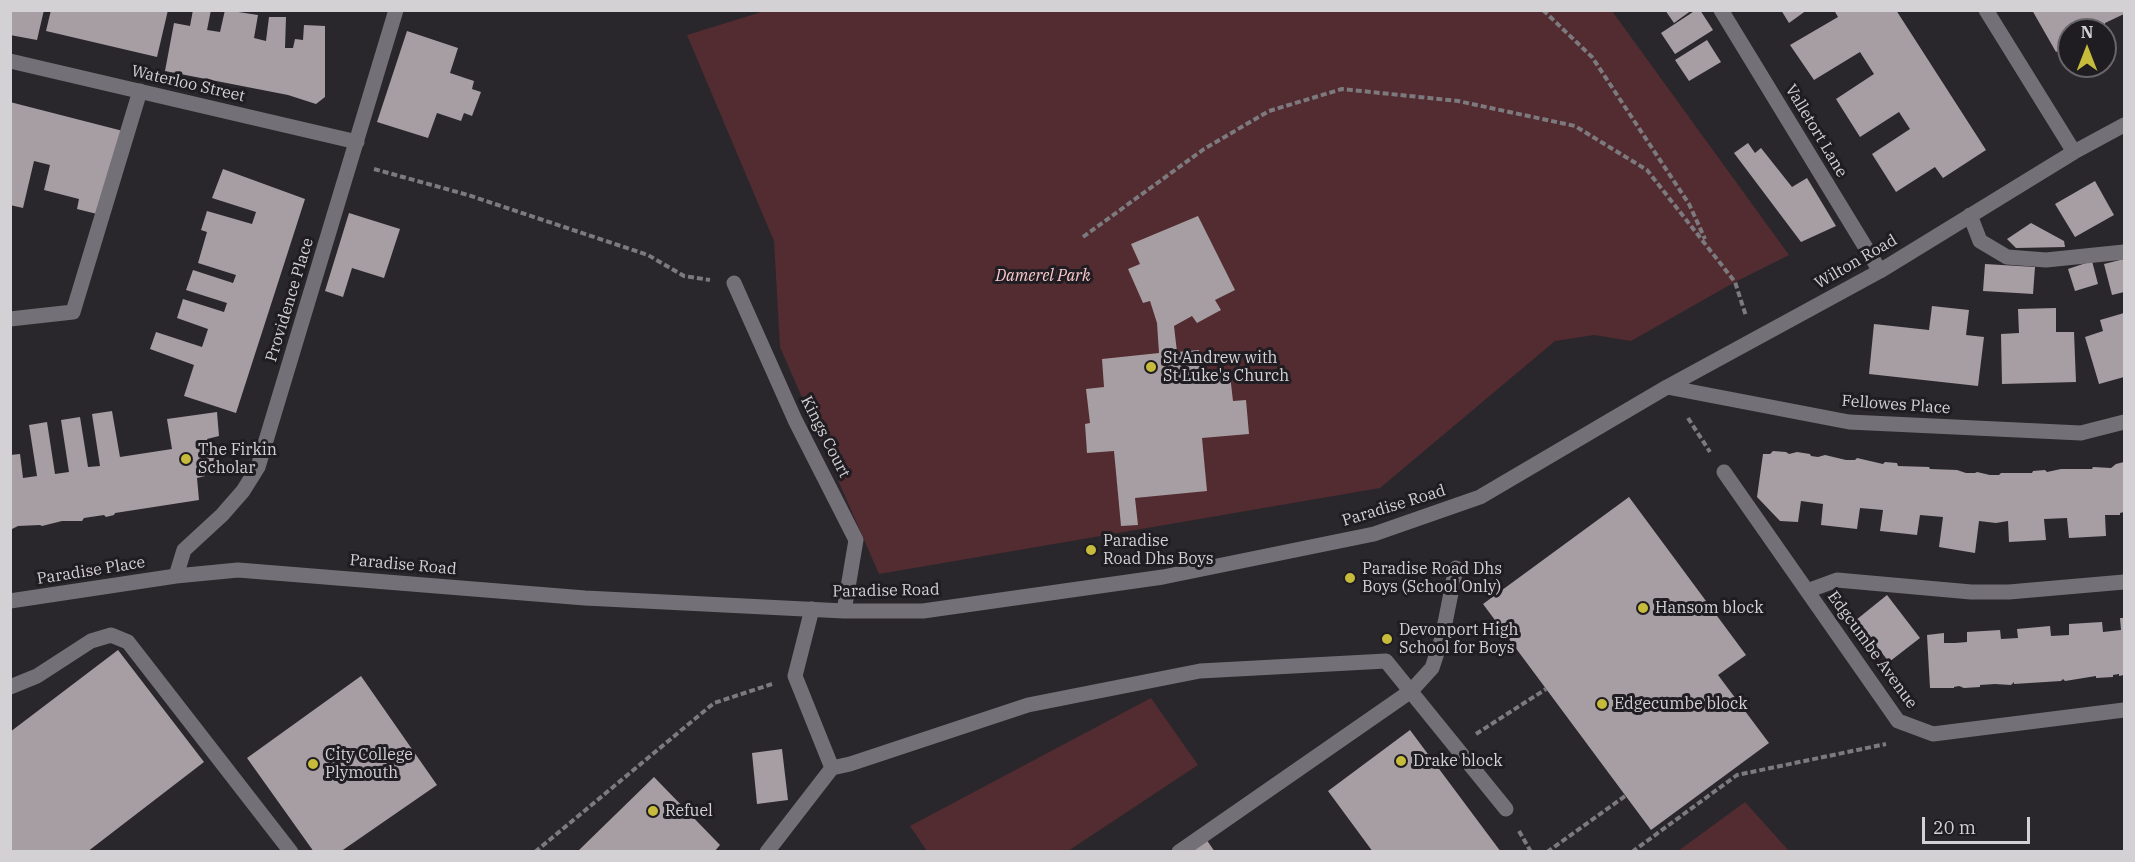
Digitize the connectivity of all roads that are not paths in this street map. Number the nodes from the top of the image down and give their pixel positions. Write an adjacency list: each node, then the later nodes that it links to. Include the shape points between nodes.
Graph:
1 (396, 10): 7 (street, Providence Place)
2 (1721, 10): 11 (street, Valletort Lane)
3 (1986, 10): 8 (street)
4 (10, 61): 5 (street, Waterloo Street)
5 (140, 91): 7 (street, Waterloo Street); 13 (street, via 73,312)
6 (2124, 125): 8 (street, Wilton Road)
7 (357, 142): 19 (street, Providence Place, via 258,467 222,515 184,550)
8 (2074, 152): 9 (street, Wilton Road)
9 (1970, 215): 10 (street, via 1980,241 2007,257 2046,260); 11 (street, Wilton Road)
10 (2124, 252)
11 (1880, 271): 14 (street, Wilton Road)
12 (734, 283): 24 (street, Kings Court, via 795,420 856,540)
13 (10, 319)
14 (1667, 387): 15 (street, Fellowes Place, via 1849,422 2081,433); 16 (street, Wilton Road)
15 (2124, 422)
16 (1602, 425): 24 (street, Paradise Road, via 1480,497 1374,534 1143,580 923,611)
17 (1724, 472): 21 (street, Edgcumbe Avenue)
18 (1456, 568): 26 (street, via 1432,668)
19 (176, 576): 22 (street, Paradise Place); 23 (street, Paradise Road, via 238,570 585,598)
20 (2124, 582): 21 (street, via 1971,592 1837,580)
21 (1807, 591): 27 (street, Edgcumbe Avenue, via 1898,721 1934,734)
22 (10, 601)
23 (812, 609): 24 (street, Paradise Road); 28 (street, via 795,676)
24 (844, 611)
25 (10, 687): 30 (street, via 37,676 91,641 111,635 128,642)
26 (1411, 691): 28 (street, via 1386,662 1200,671 1028,705); 29 (street); 32 (street)
27 (2124, 710)
28 (832, 768): 31 (street)
29 (1506, 809)
30 (291, 852)
31 (767, 852)
32 (1179, 852)

